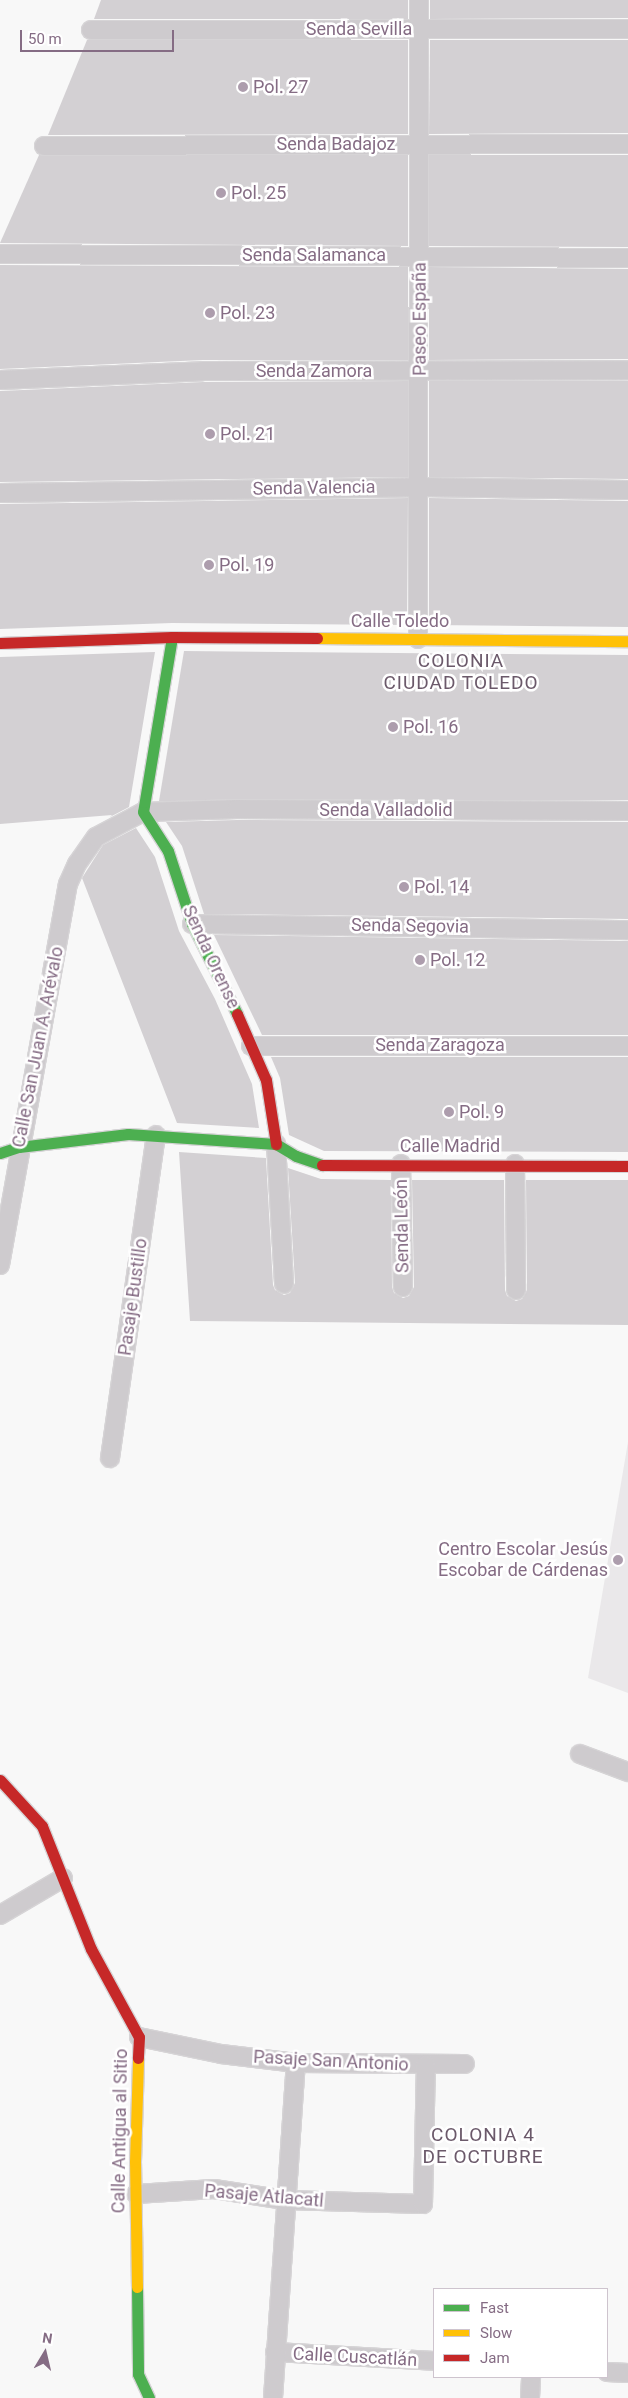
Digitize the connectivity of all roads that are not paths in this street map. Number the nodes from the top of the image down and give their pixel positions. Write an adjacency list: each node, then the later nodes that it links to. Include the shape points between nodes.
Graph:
1 (419, 0): 2 (street, Paseo España)
2 (418, 29): 3 (street, Senda Sevilla); 4 (street, Senda Sevilla); 5 (street, Paseo España)
3 (628, 29)
4 (91, 30)
5 (419, 144): 6 (street, Senda Badajoz); 7 (street, Senda Badajoz); 9 (street, Paseo España)
6 (628, 144)
7 (44, 146)
8 (0, 254): 9 (street, Senda Salamanca)
9 (420, 255): 10 (street, Senda Salamanca); 11 (street, Paseo España)
10 (628, 258)
11 (420, 370): 12 (street, Senda Zamora); 13 (street, Senda Zamora, via 193,372); 14 (street, Paseo España)
12 (628, 370)
13 (0, 380)
14 (419, 487): 15 (street, Senda Valencia); 16 (street, Senda Valencia); 18 (street, Paseo España)
15 (628, 490)
16 (0, 493)
17 (172, 637): 18 (street, Calle Toledo); 20 (street, Calle Toledo); 22 (street)
18 (418, 639): 19 (street, Calle Toledo)
19 (628, 640)
20 (0, 643)
21 (628, 811): 22 (street, Senda Valladolid, via 237,809)
22 (143, 812): 23 (street, Senda Orense, via 168,850); 29 (street, Calle San Juan A. Arévalo, via 96,838 77,864 68,884)
23 (192, 924): 24 (street, Senda Segovia); 25 (street, Senda Orense)
24 (628, 930)
25 (251, 1046): 26 (street, Senda Zaragoza); 28 (street, Senda Orense, via 266,1080)
26 (628, 1046)
27 (156, 1135): 28 (street); 29 (street, via 128,1134); 38 (street, Pasaje Bustillo)
28 (276, 1144): 31 (street, Calle Madrid, via 296,1156 322,1165); 35 (street, Senda Orense)
29 (19, 1146): 30 (street); 34 (street, Calle San Juan A. Arévalo)
30 (0, 1153)
31 (401, 1164): 32 (street, Calle Madrid); 36 (street, Senda León)
32 (515, 1164): 33 (street, Calle Madrid); 37 (street)
33 (628, 1166)
34 (0, 1265)
35 (284, 1284)
36 (403, 1288)
37 (516, 1290)
38 (110, 1458)
39 (580, 1754): 40 (street)
40 (628, 1772)
41 (0, 1780): 42 (street, Calle Antigua al Sitio, via 42,1826)
42 (62, 1878): 43 (street); 44 (street, Calle Antigua al Sitio, via 91,1949)
43 (0, 1915)
44 (139, 2037): 45 (street, Pasaje San Antonio, via 220,2054); 48 (street, Calle Antigua al Sitio)
45 (296, 2063): 47 (street, Pasaje San Antonio); 49 (street)
46 (466, 2064): 47 (street, Pasaje San Antonio)
47 (426, 2065): 49 (street, Pasaje Atlacatl, via 423,2204)
48 (136, 2194): 49 (street, Pasaje Atlacatl, via 214,2189); 55 (street, Calle Antigua al Sitio, via 138,2374)
49 (285, 2200): 50 (street)
50 (276, 2352): 51 (street, Calle Cuscatlán); 56 (street)
51 (433, 2361)
52 (608, 2372): 53 (street)
53 (628, 2373)
54 (531, 2378): 57 (street)
55 (148, 2398)
56 (273, 2398)
57 (530, 2398)

